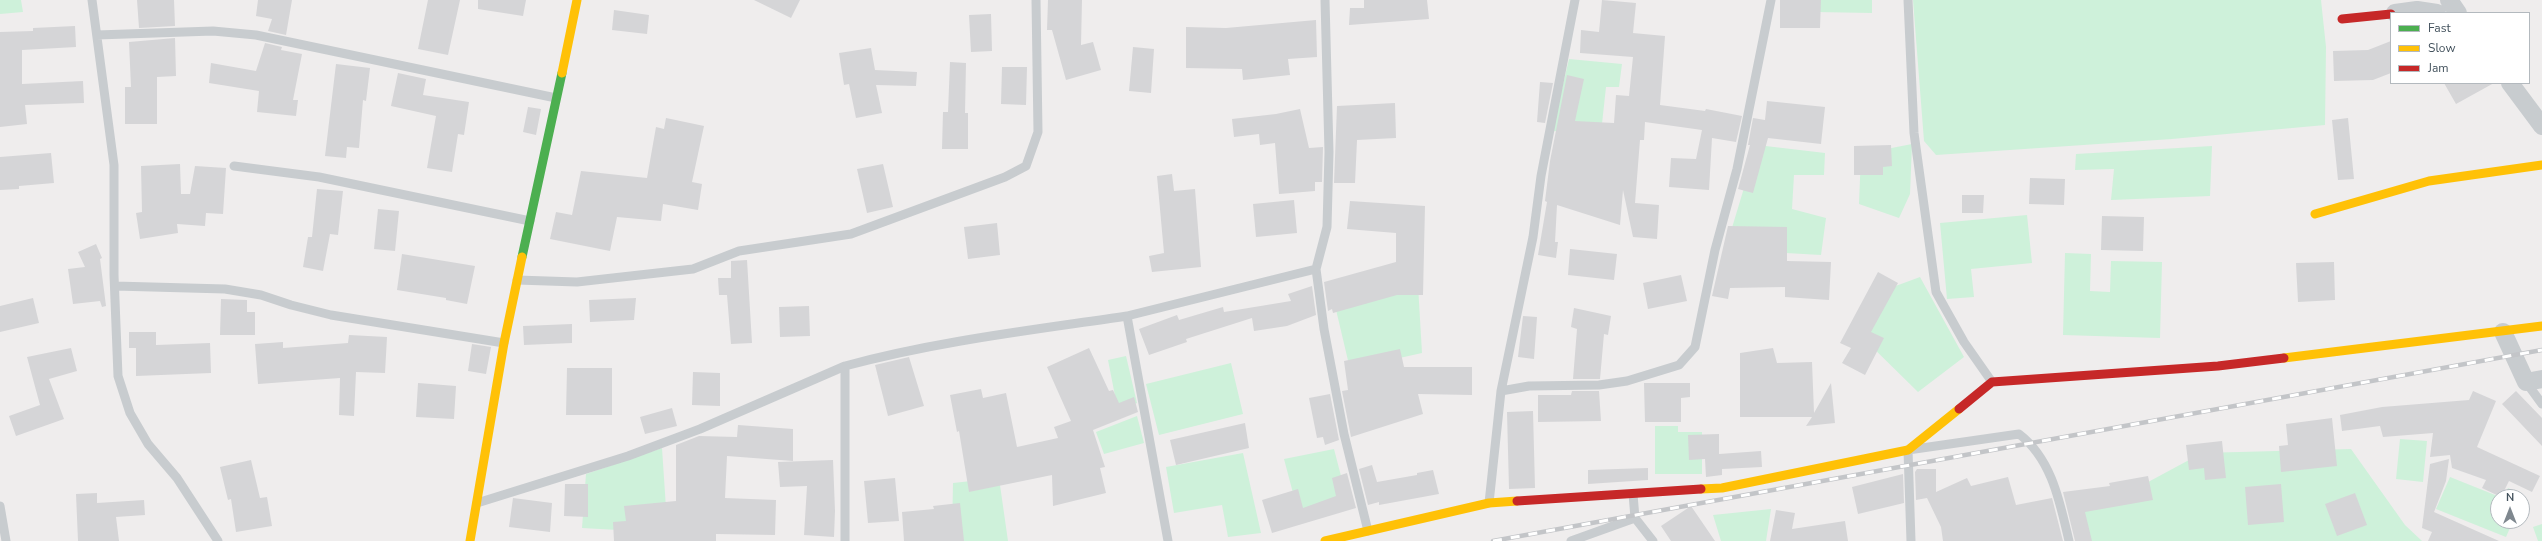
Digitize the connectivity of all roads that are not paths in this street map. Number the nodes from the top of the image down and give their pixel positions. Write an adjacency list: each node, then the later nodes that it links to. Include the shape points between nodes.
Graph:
1 (92, 0): 14 (lane)
2 (576, 0): 16 (street)
3 (1036, 0): 23 (lane, via 1038,132 1026,166 1005,177 851,234 739,251 693,269 577,282)
4 (1325, 0): 22 (lane, via 1329,152 1327,227)
5 (1575, 0): 32 (lane, via 1540,176 1531,245)
6 (1771, 0): 32 (lane, via 1737,168 1715,250 1695,346 1679,365 1627,381 1599,385 1529,386)
7 (1908, 0): 31 (lane, via 1914,133 1936,292 1964,342)
8 (2449, 0): 11 (street)
9 (2402, 12): 10 (street)
10 (2430, 12)
11 (2457, 12)
12 (2390, 14): 13 (street)
13 (2342, 19)
14 (97, 35): 16 (lane, via 214,31 256,35); 24 (lane, via 114,165)
15 (2511, 84): 17 (street)
16 (556, 98): 21 (street)
17 (2542, 126)
18 (2542, 164): 20 (street, via 2429,181)
19 (234, 166): 21 (lane, via 319,177)
20 (2315, 214)
21 (530, 221): 23 (street)
22 (1316, 269): 25 (lane); 40 (lane, via 1342,427)
23 (517, 280): 28 (street)
24 (115, 286): 28 (lane, via 225,289 261,295 291,306 331,315); 42 (lane, via 118,376 130,413 148,444 177,478)
25 (1127, 316): 29 (lane, via 978,338); 45 (lane)
26 (2542, 326): 27 (street)
27 (2503, 332): 30 (street); 31 (street, via 2218,366)
28 (504, 342): 36 (street)
29 (845, 366): 36 (lane, via 700,429 628,456); 44 (lane)
30 (2534, 380): 33 (lane)
31 (1992, 382): 34 (street)
32 (1501, 391): 37 (lane)
33 (2542, 404)
34 (1908, 450): 35 (street, via 1722,488); 49 (lane); 50 (lane, via 2019,434 2032,443 2052,480)
35 (1633, 494): 37 (street); 39 (lane)
36 (477, 503): 43 (street)
37 (1489, 503): 40 (street)
38 (0, 506): 41 (lane)
39 (1635, 518): 47 (lane); 48 (lane)
40 (1368, 531): 46 (street)
41 (6, 541)
42 (218, 541)
43 (470, 541)
44 (845, 541)
45 (1168, 541)
46 (1325, 541)
47 (1571, 541)
48 (1653, 541)
49 (1911, 541)
50 (2069, 541)

